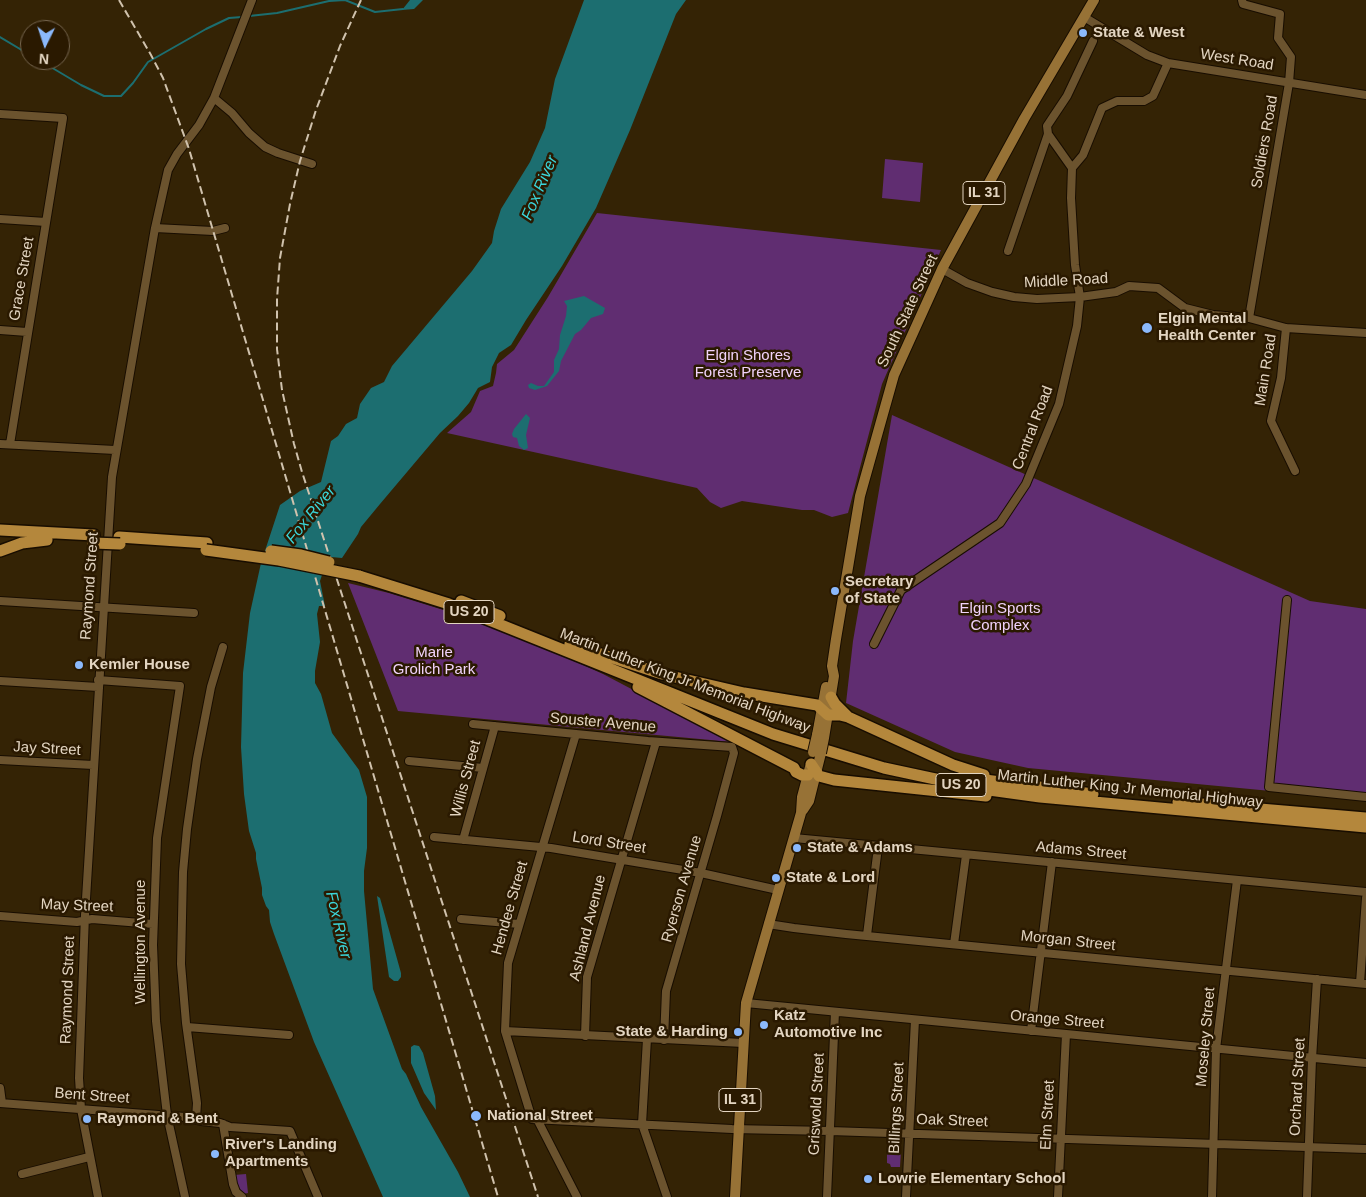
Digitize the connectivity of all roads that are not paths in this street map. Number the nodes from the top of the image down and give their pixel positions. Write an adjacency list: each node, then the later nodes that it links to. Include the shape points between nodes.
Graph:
1 (252, 0): 9 (street, Raymond Street)
2 (1094, 0): 4 (main road, South State Street / IL 31)
3 (1242, 0): 7 (street, Soldiers Road, via 1243,4 1280,14 1278,38 1291,58)
4 (1084, 17): 6 (street, West Road); 19 (main road, South State Street / IL 31)
5 (1093, 41): 11 (street, via 1067,96 1047,126)
6 (1168, 64): 7 (street, West Road); 13 (street, via 1153,96 1144,101 1117,101 1102,108 1083,155)
7 (1289, 83): 8 (street, West Road); 21 (street, Soldiers Road)
8 (1366, 95)
9 (214, 98): 12 (street, via 265,146 278,154); 16 (street, Raymond Street, via 168,170)
10 (0, 114): 15 (street, Grace Street, via 63,118)
11 (1048, 134): 13 (street); 18 (street)
12 (312, 164)
13 (1072, 168): 20 (street, Central Road, via 1075,265)
14 (0, 219): 15 (street)
15 (46, 222): 24 (street, Grace Street)
16 (155, 228): 17 (street, via 213,231); 28 (street, Raymond Street)
17 (225, 228)
18 (1008, 251)
19 (942, 269): 20 (street, Middle Road, via 967,283 1014,297 1037,300); 46 (main road, South State Street / IL 31, via 894,375 876,434 854,525)
20 (1080, 296): 21 (street, Middle Road, via 1116,292 1129,286 1158,288 1185,308 1213,315); 43 (street, Central Road, via 1077,326 1060,404 1026,484 1000,523 901,590)
21 (1250, 318): 22 (street, Middle Road)
22 (1286, 328): 25 (street, Middle Road); 29 (street, Main Road, via 1281,378 1271,421)
23 (0, 330): 24 (street)
24 (27, 332): 27 (street, Grace Street)
25 (1366, 334)
26 (0, 444): 27 (street)
27 (10, 444): 28 (street)
28 (115, 450): 40 (street, Raymond Street)
29 (1295, 471)
30 (0, 523): 32 (highway)
31 (0, 530): 32 (highway, Martin Luther King Jr Memorial Highway / US 20)
32 (18, 531): 34 (highway, Martin Luther King Jr Memorial Highway / US 20)
33 (0, 538): 35 (highway, Martin Luther King Jr Memorial Highway / US 20)
34 (93, 539): 35 (highway, Martin Luther King Jr Memorial Highway / US 20); 37 (highway, Martin Luther King Jr Memorial Highway / US 20, bridge, via 206,546)
35 (47, 540): 36 (highway, via 22,543)
36 (0, 551)
37 (359, 573): 42 (highway, Martin Luther King Jr Memorial Highway / US 20, via 430,590); 45 (highway, Martin Luther King Jr Memorial Highway / US 20, via 449,604)
38 (1287, 600): 63 (street, via 1269,788)
39 (0, 602): 40 (street)
40 (103, 607): 41 (street); 48 (street, Raymond Street)
41 (194, 613)
42 (570, 644): 50 (highway, via 662,674 744,693 817,705); 62 (highway, Martin Luther King Jr Memorial Highway / US 20, via 830,746 932,772)
43 (874, 644)
44 (223, 646): 95 (street, via 211,686 197,759 184,863 181,960)
45 (577, 655): 59 (highway, via 802,775); 64 (highway, Martin Luther King Jr Memorial Highway / US 20, via 773,734 884,768 982,789)
46 (832, 666): 49 (main road, South State Street / IL 31); 50 (main road, South State Street / IL 31, via 828,674)
47 (0, 681): 48 (street)
48 (98, 684): 60 (street, Raymond Street); 83 (street, Wellington Avenue, via 180,686 157,838)
49 (831, 698): 50 (main road, South State Street / IL 31); 51 (highway)
50 (825, 712): 51 (highway); 59 (main road, South State Street / IL 31, bridge)
51 (848, 717): 62 (highway, via 953,765)
52 (473, 724): 53 (street, Souster Avenue)
53 (494, 726): 54 (street, Souster Avenue); 61 (street, Willis Street)
54 (576, 734): 55 (street, Souster Avenue); 71 (street, Hendee Street)
55 (656, 742): 56 (street, Souster Avenue); 73 (street, Ashland Avenue)
56 (732, 747): 75 (street, Ryerson Avenue, via 734,754)
57 (0, 760): 60 (street, Jay Street)
58 (409, 761): 61 (street)
59 (814, 763): 64 (highway, via 819,776 834,780 1008,798); 68 (main road, South State Street / IL 31, via 809,801 801,813)
60 (93, 765): 82 (street, Raymond Street)
61 (483, 768): 69 (street, Willis Street)
62 (1034, 787): 65 (highway, Martin Luther King Jr Memorial Highway / US 20)
63 (1366, 797)
64 (1137, 806): 66 (highway, Martin Luther King Jr Memorial Highway / US 20)
65 (1366, 818)
66 (1366, 827)
67 (434, 837): 69 (street, Lord Street)
68 (794, 838): 70 (street, Adams Street); 77 (main road, South State Street / IL 31)
69 (463, 840): 71 (street, Lord Street)
70 (878, 846): 72 (street, Adams Street); 86 (street)
71 (542, 847): 73 (street, Lord Street); 84 (street, Hendee Street)
72 (966, 855): 74 (street, Adams Street); 87 (street)
73 (620, 859): 75 (street, Lord Street); 100 (street, Ashland Avenue, via 587,976)
74 (1052, 862): 76 (street, Adams Street); 88 (street)
75 (701, 873): 77 (street, Lord Street); 102 (street, Ryerson Avenue, via 666,990)
76 (1237, 880): 78 (street, Adams Street); 89 (street, Moseley Street)
77 (778, 890): 85 (main road, South State Street / IL 31)
78 (1366, 892)
79 (1366, 898): 91 (street)
80 (0, 916): 82 (street, May Street)
81 (461, 919): 84 (street)
82 (84, 921): 83 (street, May Street); 109 (street, Raymond Street)
83 (153, 924): 110 (street, Wellington Avenue, via 156,1021)
84 (519, 924): 96 (street, Hendee Street, via 508,963)
85 (768, 924): 86 (street, Morgan Street); 92 (main road, South State Street / IL 31)
86 (867, 936): 87 (street, Morgan Street)
87 (954, 944): 88 (street, Morgan Street)
88 (1041, 952): 89 (street, Morgan Street); 97 (street)
89 (1226, 970): 90 (street, Morgan Street); 104 (street, Moseley Street)
90 (1317, 979): 91 (street, Morgan Street); 105 (street, Orchard Street)
91 (1363, 984)
92 (746, 1003): 93 (street, Orange Street); 103 (main road, South State Street / IL 31)
93 (835, 1012): 94 (street, Orange Street); 116 (street, Griswold Street)
94 (915, 1020): 97 (street, Orange Street); 117 (street, Billings Street)
95 (187, 1027): 98 (street); 111 (street, via 197,1104)
96 (505, 1031): 100 (street); 112 (street, Hendee Street, via 532,1119)
97 (1031, 1032): 99 (street, Orange Street)
98 (289, 1034)
99 (1066, 1034): 104 (street, Orange Street); 118 (street, Elm Street)
100 (585, 1036): 101 (street)
101 (646, 1039): 102 (street); 114 (street)
102 (664, 1040): 103 (street)
103 (743, 1043): 115 (main road, South State Street / IL 31)
104 (1216, 1049): 105 (street, Orange Street); 119 (street, Moseley Street)
105 (1312, 1059): 106 (street, Orange Street); 120 (street, Orchard Street)
106 (1366, 1064)
107 (0, 1088): 108 (street)
108 (1, 1103): 109 (street, Bent Street)
109 (81, 1109): 110 (street, Bent Street); 122 (street, Raymond Street)
110 (167, 1115): 111 (street, Bent Street); 125 (street, Wellington Avenue)
111 (196, 1120): 113 (street, Bent Street)
112 (537, 1120): 114 (street, Oak Street); 128 (street, Hendee Street)
113 (223, 1124): 126 (street, via 233,1184); 127 (street, Bent Street, via 290,1131)
114 (642, 1124): 115 (street, Oak Street); 129 (street)
115 (739, 1129): 116 (street, Oak Street); 130 (main road, South State Street / IL 31)
116 (830, 1131): 117 (street, Oak Street); 131 (street, Griswold Street)
117 (909, 1133): 118 (street, Oak Street); 132 (street, Billings Street)
118 (1060, 1139): 119 (street, Oak Street); 133 (street, Elm Street)
119 (1214, 1144): 120 (street, Oak Street); 134 (street, Moseley Street)
120 (1309, 1147): 121 (street, Oak Street); 135 (street, Orchard Street)
121 (1366, 1149)
122 (89, 1157): 123 (street); 124 (street, Raymond Street)
123 (22, 1174)
124 (98, 1197)
125 (186, 1197)
126 (242, 1197)
127 (318, 1197)
128 (578, 1197)
129 (667, 1197)
130 (736, 1197)
131 (826, 1197)
132 (906, 1197)
133 (1058, 1197)
134 (1212, 1197)
135 (1307, 1197)

